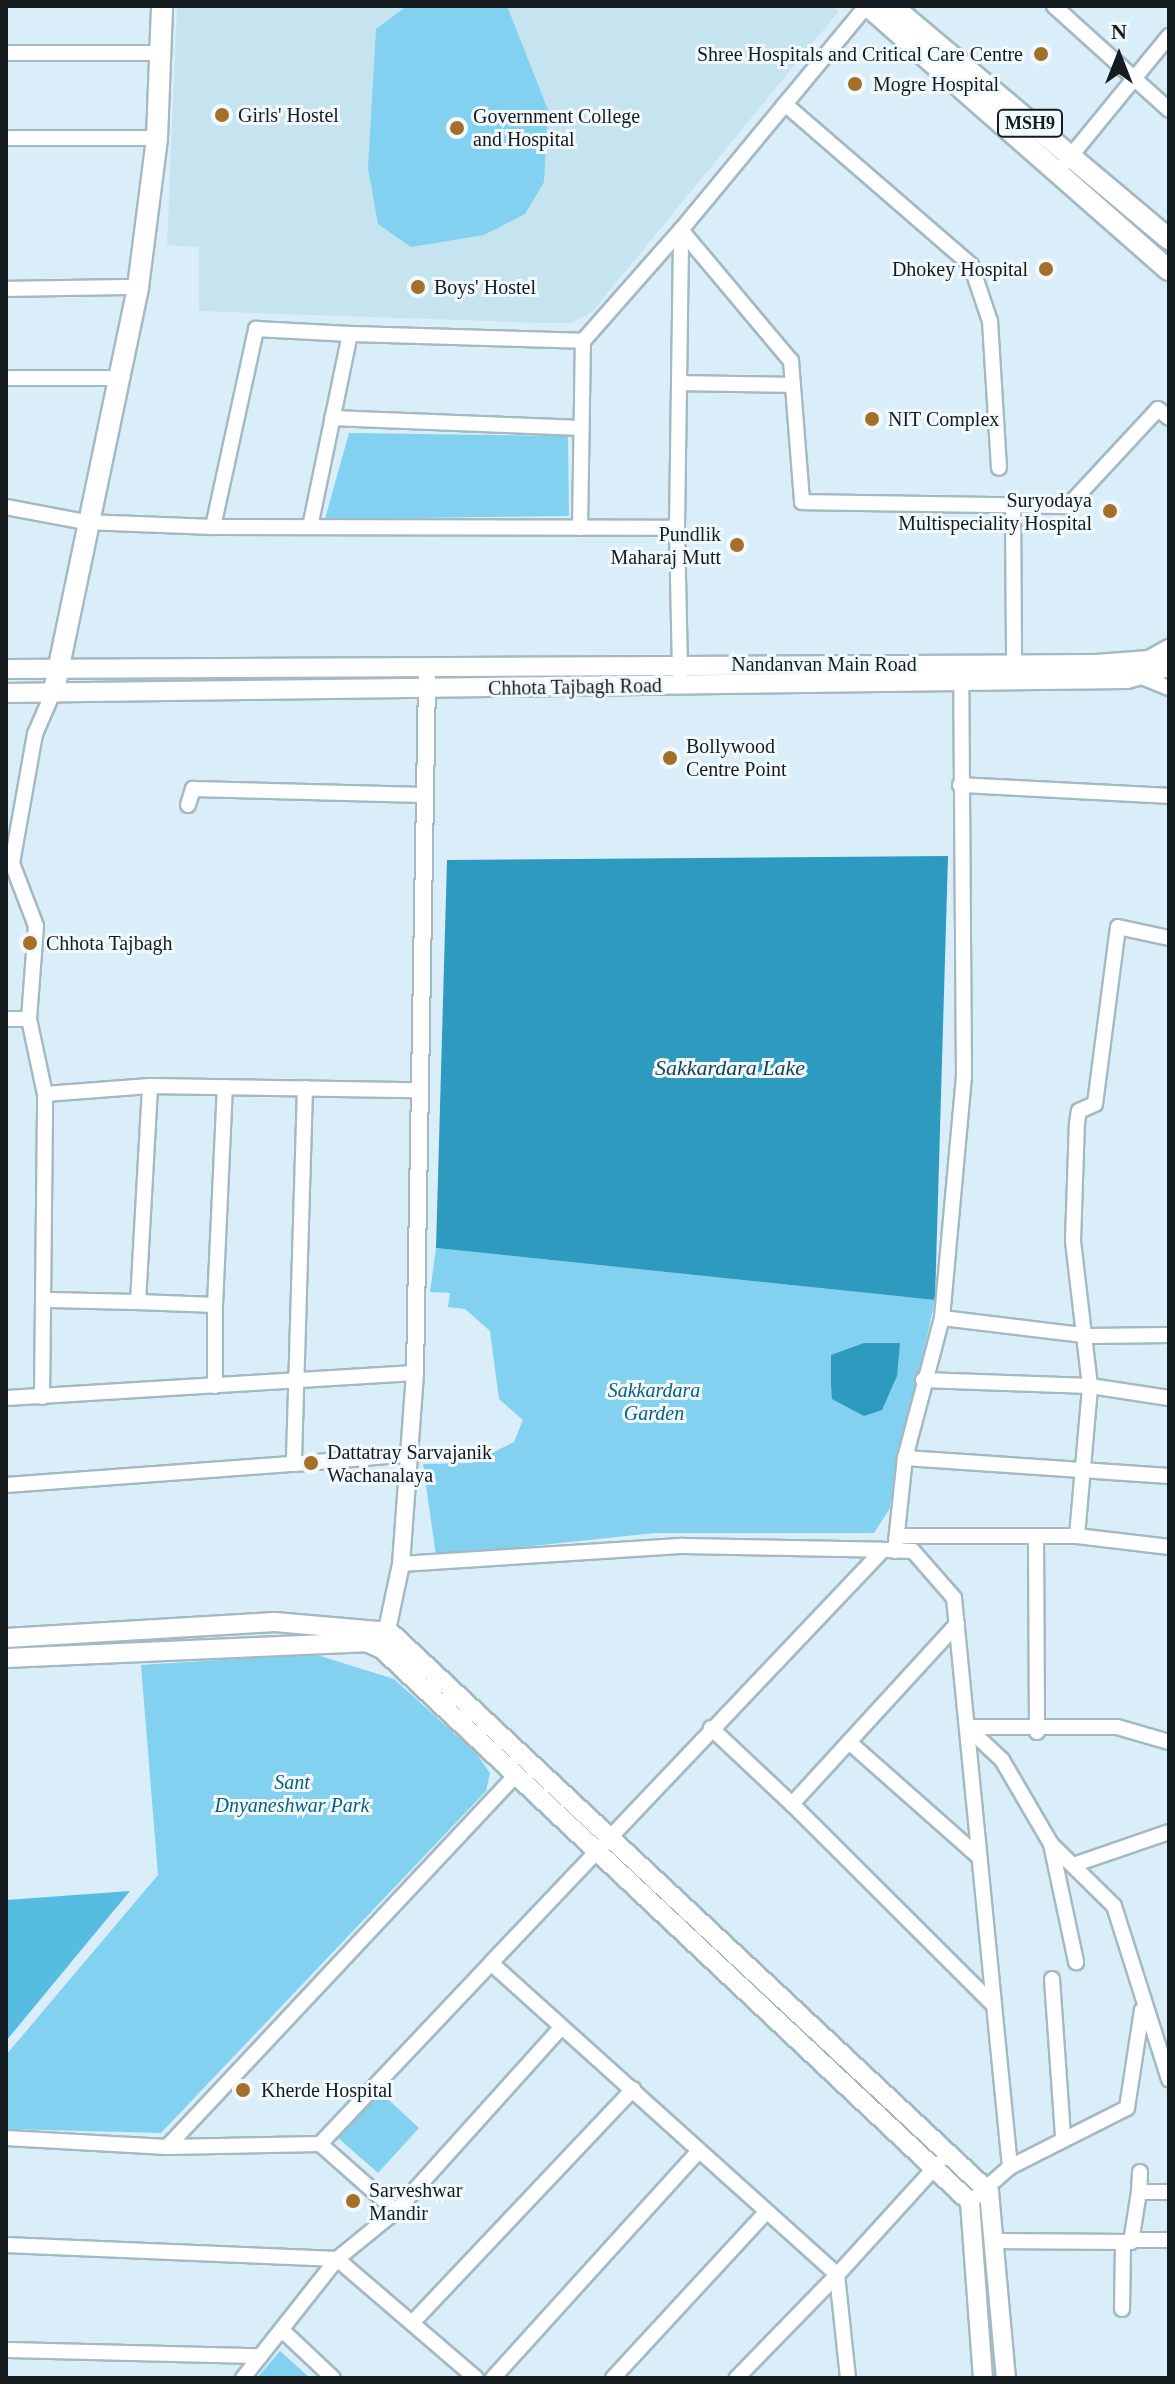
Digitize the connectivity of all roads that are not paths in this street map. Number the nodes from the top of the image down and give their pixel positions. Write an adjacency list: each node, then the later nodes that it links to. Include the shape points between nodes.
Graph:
1 (162, 6): 7 (main road)
2 (867, 6): 9 (street); 14 (main road)
3 (892, 6): 13 (main road, MSH9)
4 (1054, 6): 8 (street)
5 (1169, 36): 8 (street)
6 (6, 53): 7 (street)
7 (161, 53): 12 (main road)
8 (1133, 78): 10 (street); 13 (street)
9 (785, 104): 15 (street); 29 (street, via 971,265 990,321)
10 (1169, 110)
11 (6, 138): 12 (street)
12 (157, 138): 18 (main road)
13 (1070, 156): 14 (street); 16 (main road, MSH9)
14 (1056, 173): 17 (main road)
15 (681, 230): 21 (street); 24 (street); 25 (street, via 791,361)
16 (1169, 239)
17 (1169, 270)
18 (138, 287): 19 (street); 23 (main road)
19 (6, 289)
20 (350, 334): 21 (street); 26 (street); 33 (street, via 256,329)
21 (583, 341): 28 (street)
22 (6, 378): 23 (street)
23 (119, 378): 32 (main road)
24 (681, 383): 25 (street); 36 (street)
25 (793, 385): 30 (street, via 802,502)
26 (332, 418): 28 (street); 34 (street)
27 (1169, 418): 30 (street, via 1158,409 1068,506)
28 (581, 428): 35 (street)
29 (999, 468)
30 (1013, 505): 39 (street)
31 (6, 507): 32 (street)
32 (85, 522): 33 (street); 42 (main road)
33 (213, 527): 34 (street)
34 (310, 527): 35 (street)
35 (580, 528): 36 (street)
36 (677, 528): 38 (street)
37 (1169, 649): 39 (main road, Nandanvan Main Road, via 1138,661)
38 (680, 663): 40 (main road, Nandanvan Main Road); 44 (main road, Nandanvan Main Road); 46 (street)
39 (1014, 663): 44 (main road, Nandanvan Main Road)
40 (427, 666): 42 (main road); 49 (street)
41 (1169, 667): 45 (main road)
42 (58, 668): 43 (main road); 48 (main road)
43 (6, 669)
44 (961, 672): 45 (main road, Chhota Tajbagh Road); 46 (main road, Chhota Tajbagh Road); 51 (street)
45 (1144, 678): 47 (street)
46 (679, 685): 49 (main road, Chhota Tajbagh Road)
47 (1169, 688)
48 (54, 690): 49 (main road, Chhota Tajbagh Road); 50 (main road, Chhota Tajbagh Road); 55 (street, via 35,734)
49 (427, 690): 52 (street)
50 (6, 693)
51 (960, 785): 53 (street); 67 (street, via 964,1076)
52 (424, 795): 54 (street, via 193,789); 62 (street)
53 (1169, 796)
54 (188, 805)
55 (9, 869): 58 (street, via 36,926)
56 (1169, 938): 69 (street, via 1118,927 1095,1104 1079,1111 1073,1241)
57 (6, 1019): 58 (street)
58 (29, 1019): 63 (street)
59 (150, 1086): 60 (street); 63 (street); 65 (street)
60 (225, 1087): 61 (street); 66 (street)
61 (305, 1088): 62 (street); 72 (street)
62 (416, 1090): 70 (street)
63 (45, 1094): 64 (street)
64 (47, 1300): 65 (street); 75 (street)
65 (138, 1302): 66 (street)
66 (215, 1305): 73 (street)
67 (942, 1318): 69 (street); 71 (street)
68 (1169, 1335): 69 (street)
69 (1090, 1336): 74 (street)
70 (415, 1373): 72 (street); 78 (street)
71 (923, 1380): 74 (street); 79 (street)
72 (297, 1381): 73 (street); 80 (street)
73 (215, 1386): 75 (street)
74 (1090, 1386): 77 (street); 81 (street)
75 (42, 1397): 76 (street)
76 (6, 1398)
77 (1169, 1398)
78 (411, 1454): 80 (street); 88 (street)
79 (905, 1458): 81 (street); 86 (street)
80 (294, 1464): 83 (street)
81 (1082, 1466): 82 (street); 85 (street)
82 (1169, 1476)
83 (6, 1485)
84 (1036, 1536): 85 (street); 86 (street); 99 (street)
85 (1077, 1536): 87 (street)
86 (892, 1546): 88 (street, via 683,1546); 89 (street, via 913,1551 954,1598); 98 (street)
87 (1169, 1547)
88 (401, 1564): 92 (street)
89 (957, 1624): 97 (street); 100 (street)
90 (105, 1633): 91 (main road); 92 (main road, via 275,1622); 93 (main road)
91 (6, 1638)
92 (386, 1640): 93 (main road); 95 (main road); 96 (main road)
93 (106, 1653): 94 (main road)
94 (6, 1658)
95 (471, 1708): 96 (main road); 105 (main road)
96 (458, 1722): 102 (main road)
97 (967, 1727): 99 (street); 106 (street, via 1002,1760); 108 (street)
98 (711, 1728): 103 (street); 105 (street)
99 (1037, 1732): 101 (street, via 1117,1727)
100 (849, 1742): 103 (street); 108 (street)
101 (1169, 1742)
102 (514, 1777): 107 (main road); 121 (street)
103 (792, 1804): 113 (street)
104 (1169, 1832): 109 (street)
105 (611, 1836): 107 (street); 123 (main road)
106 (1051, 1844): 109 (street); 110 (street)
107 (597, 1851): 111 (street); 125 (main road)
108 (979, 1857): 113 (street)
109 (1076, 1864): 114 (street, via 1114,1906)
110 (1076, 1962)
111 (491, 1963): 115 (street); 120 (street)
112 (1052, 1979): 118 (street)
113 (994, 2005): 124 (street)
114 (1142, 2009): 116 (street); 118 (street, via 1132,2100)
115 (560, 2029): 117 (street); 131 (street)
116 (1169, 2079)
117 (633, 2089): 122 (street); 140 (street)
118 (1063, 2137): 124 (street)
119 (6, 2138): 121 (street)
120 (320, 2144): 121 (street); 131 (street)
121 (167, 2147)
122 (697, 2153): 132 (street); 147 (street)
123 (951, 2153): 125 (street); 127 (main road)
124 (1010, 2167): 127 (street)
125 (931, 2170): 130 (main road); 138 (street)
126 (1140, 2172): 128 (street)
127 (989, 2192): 130 (street); 134 (main road)
128 (1139, 2192): 129 (street); 135 (street)
129 (1169, 2192)
130 (970, 2202): 151 (main road)
131 (396, 2211): 137 (street)
132 (766, 2212): 138 (street); 148 (street)
133 (1169, 2240): 135 (street)
134 (995, 2241): 135 (street); 152 (main road)
135 (1130, 2241): 139 (street)
136 (6, 2245): 137 (street)
137 (337, 2259): 140 (street); 141 (street)
138 (837, 2275): 149 (street); 150 (street)
139 (1122, 2309)
140 (412, 2323): 146 (street)
141 (282, 2330): 143 (street); 145 (street)
142 (6, 2350): 143 (street)
143 (260, 2356): 144 (street)
144 (243, 2378)
145 (333, 2378)
146 (476, 2378)
147 (493, 2378)
148 (613, 2378)
149 (737, 2378)
150 (848, 2378)
151 (983, 2378)
152 (1006, 2378)

